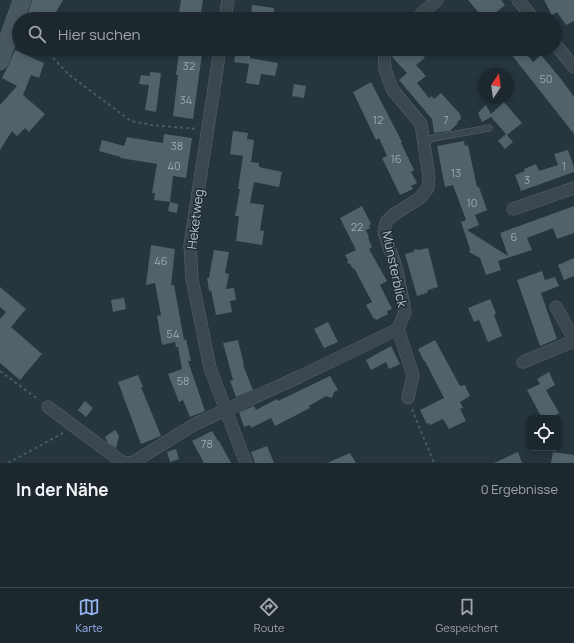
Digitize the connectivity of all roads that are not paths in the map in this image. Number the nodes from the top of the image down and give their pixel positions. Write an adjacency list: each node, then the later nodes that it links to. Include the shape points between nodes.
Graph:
1 (22, 0): 5 (street)
2 (228, 0): 6 (street)
3 (437, 0): 7 (street)
4 (518, 0): 8 (street)
5 (18, 12)
6 (226, 12)
7 (424, 12)
8 (528, 12)
9 (12, 28): 13 (street)
10 (562, 52): 14 (street)
11 (219, 56): 25 (street, Heketweg, via 190,245 192,279 210,368)
12 (384, 56): 16 (street, Münsterblick, via 385,69 392,89 421,124)
13 (0, 61)
14 (574, 67)
15 (488, 128): 16 (lane)
16 (423, 140): 20 (street, Münsterblick, via 429,177 428,188 420,198 393,215 386,222 384,232 405,312)
17 (574, 188): 18 (street)
18 (513, 209)
19 (556, 307): 21 (street)
20 (398, 329): 23 (street, via 413,375); 25 (street)
21 (574, 340): 22 (street)
22 (523, 362)
23 (408, 398)
24 (48, 407): 25 (street, via 122,462 132,463 195,424)
25 (226, 410): 26 (street, Heketweg)
26 (246, 463)

